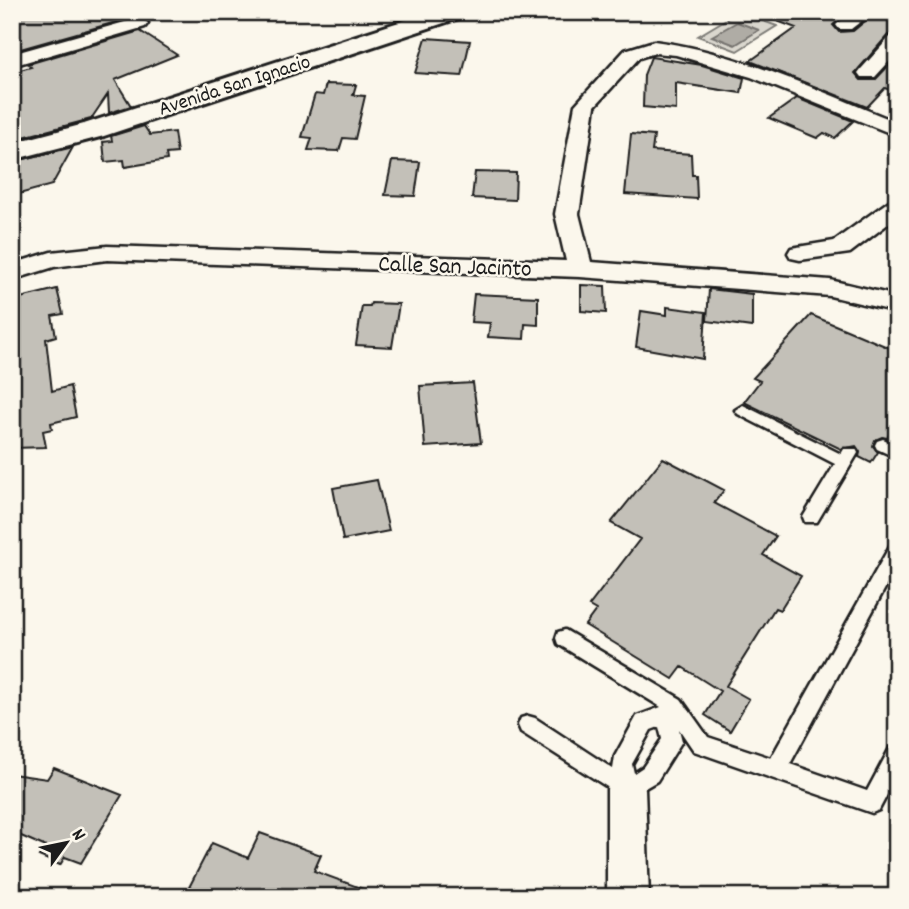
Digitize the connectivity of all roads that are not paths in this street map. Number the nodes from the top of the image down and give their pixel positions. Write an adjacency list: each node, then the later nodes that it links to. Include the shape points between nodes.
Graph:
1 (454, 12): 9 (street, Avenida San Ignacio, via 94,130)
2 (864, 12): 4 (street)
3 (139, 23): 6 (street)
4 (845, 25)
5 (897, 41): 7 (street)
6 (12, 60)
7 (868, 73)
8 (897, 130): 12 (street, via 758,73 678,50 654,47 632,54 585,105 567,214)
9 (12, 152)
10 (897, 206): 11 (street, via 841,248)
11 (800, 253)
12 (580, 269): 13 (street, Calle San Jacinto, via 107,253 51,260); 14 (street, Calle San Jacinto, via 830,288)
13 (12, 272)
14 (897, 304)
15 (743, 410): 16 (lane, via 847,458)
16 (811, 517)
17 (897, 549): 22 (lane)
18 (565, 638): 19 (lane)
19 (670, 711): 22 (lane, via 701,744); 23 (lane, via 672,741 650,774); 23 (lane, via 644,723 622,763)
20 (528, 725): 23 (lane)
21 (897, 755): 22 (lane, via 872,803)
22 (776, 769)
23 (626, 789): 24 (street)
24 (628, 897)

